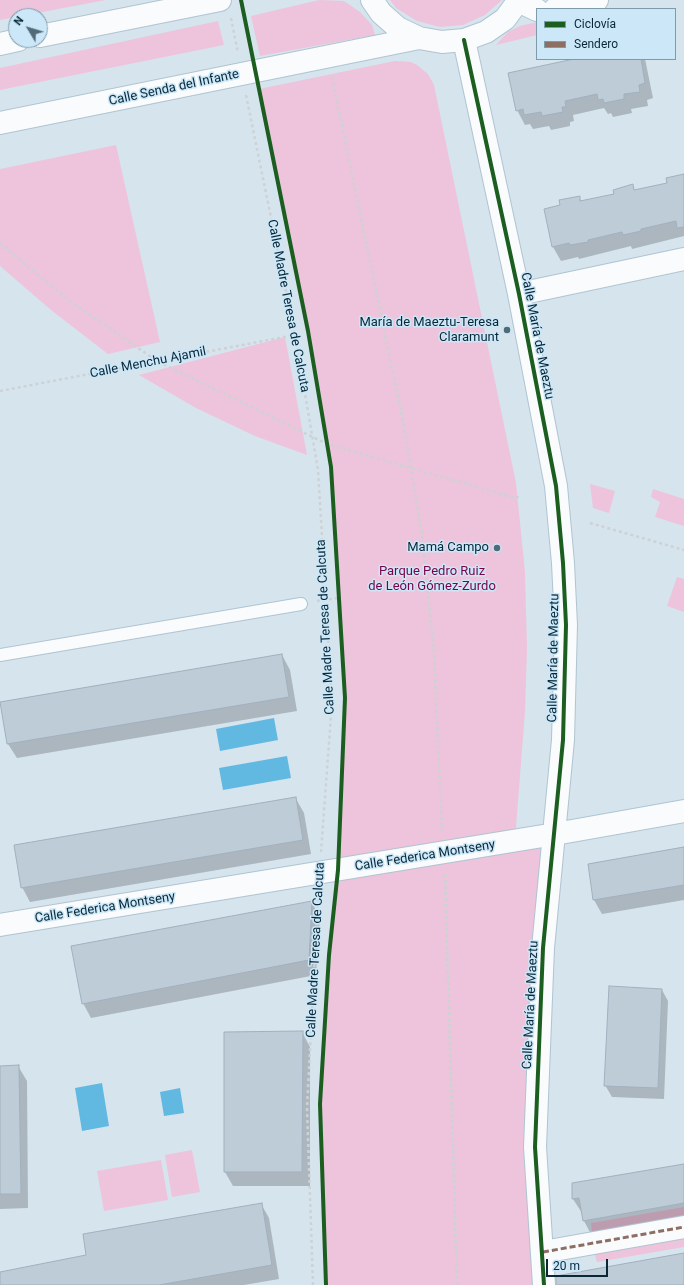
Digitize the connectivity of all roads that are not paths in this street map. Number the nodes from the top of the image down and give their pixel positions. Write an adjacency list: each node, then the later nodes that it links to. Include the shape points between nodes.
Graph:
1 (372, 0): 7 (street, via 381,13 398,28)
2 (597, 0): 5 (street)
3 (525, 4): 8 (street, via 486,32)
4 (225, 7): 6 (street)
5 (559, 8)
6 (48, 35)
7 (419, 38): 8 (street, via 442,42); 9 (street, Calle Senda del Infante)
8 (464, 40): 11 (street, Calle María de Maeztu)
9 (0, 123)
10 (684, 260): 11 (street)
11 (519, 294): 15 (street, Calle María de Maeztu, via 556,486 563,563 565,673)
12 (301, 604): 13 (lane)
13 (0, 655)
14 (684, 811): 15 (street, Calle Federica Montseny)
15 (555, 834): 16 (street, Calle Federica Montseny); 18 (street, Calle María de Maeztu, via 543,948 535,1147)
16 (0, 925)
17 (684, 1227): 18 (street)
18 (543, 1252): 19 (street, Calle María de Maeztu)
19 (544, 1285)

